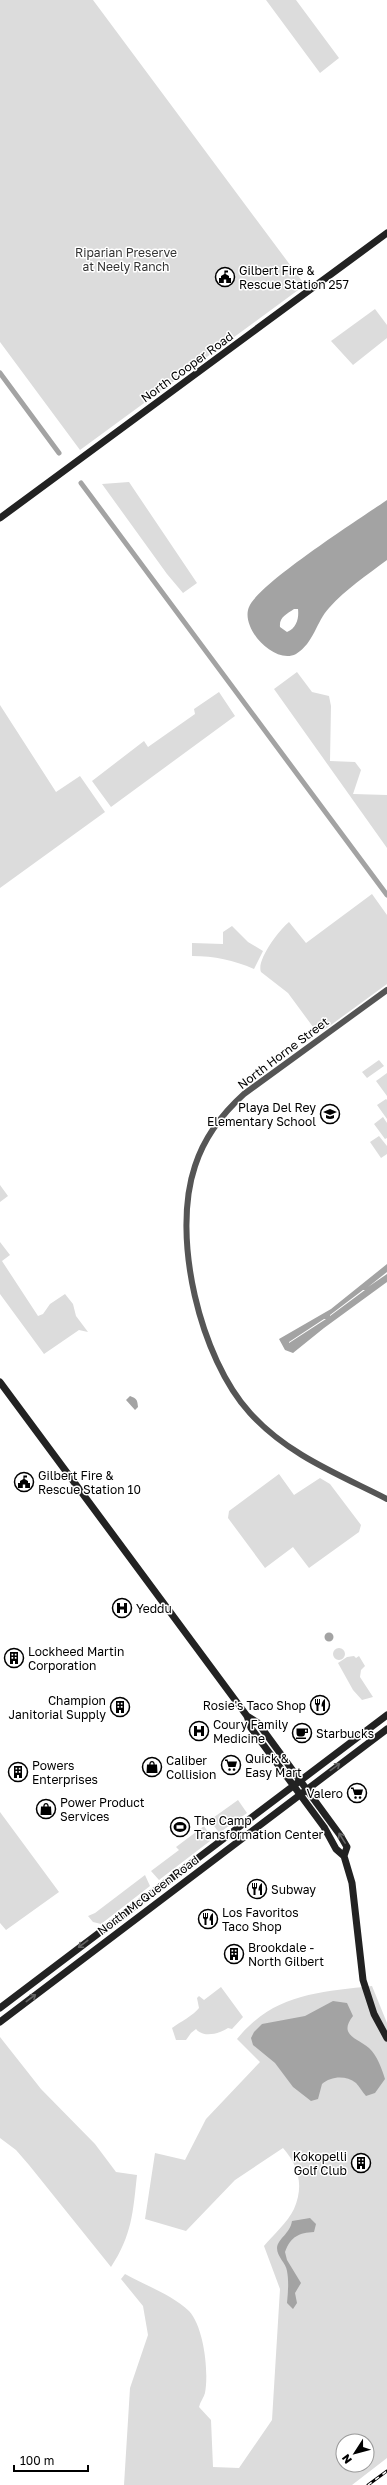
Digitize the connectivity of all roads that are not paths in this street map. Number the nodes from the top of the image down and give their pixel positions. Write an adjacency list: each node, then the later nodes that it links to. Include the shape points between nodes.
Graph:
1 (387, 233): 2 (main road, North Cooper Road)
2 (0, 518)
3 (387, 990): 5 (street, North Horne Street, via 234,1103 207,1140 195,1165 189,1191 186,1226 197,1304 213,1354 233,1391 250,1413 283,1444 314,1464)
4 (0, 1382): 7 (main road)
5 (387, 1499)
6 (387, 1715): 9 (main road, North McQueen Road)
7 (247, 1716): 9 (main road, via 258,1723); 10 (main road, via 251,1728)
8 (387, 1729): 11 (main road, North McQueen Road, one-way to 8)
9 (300, 1779): 10 (main road, North McQueen Road); 11 (main road)
10 (293, 1784): 12 (main road); 14 (main road, North McQueen Road)
11 (306, 1788): 12 (main road, North McQueen Road); 13 (main road, one-way to 11, via 347,1847 344,1841)
12 (300, 1793): 13 (main road, via 336,1849); 15 (main road, North McQueen Road)
13 (344, 1856): 18 (main road, via 352,1882 363,1980 374,2014)
14 (181, 1870): 15 (main road); 16 (main road, North McQueen Road, one-way to 16)
15 (188, 1878): 17 (main road, North McQueen Road, one-way to 15)
16 (0, 2008)
17 (0, 2022)
18 (387, 2038)

